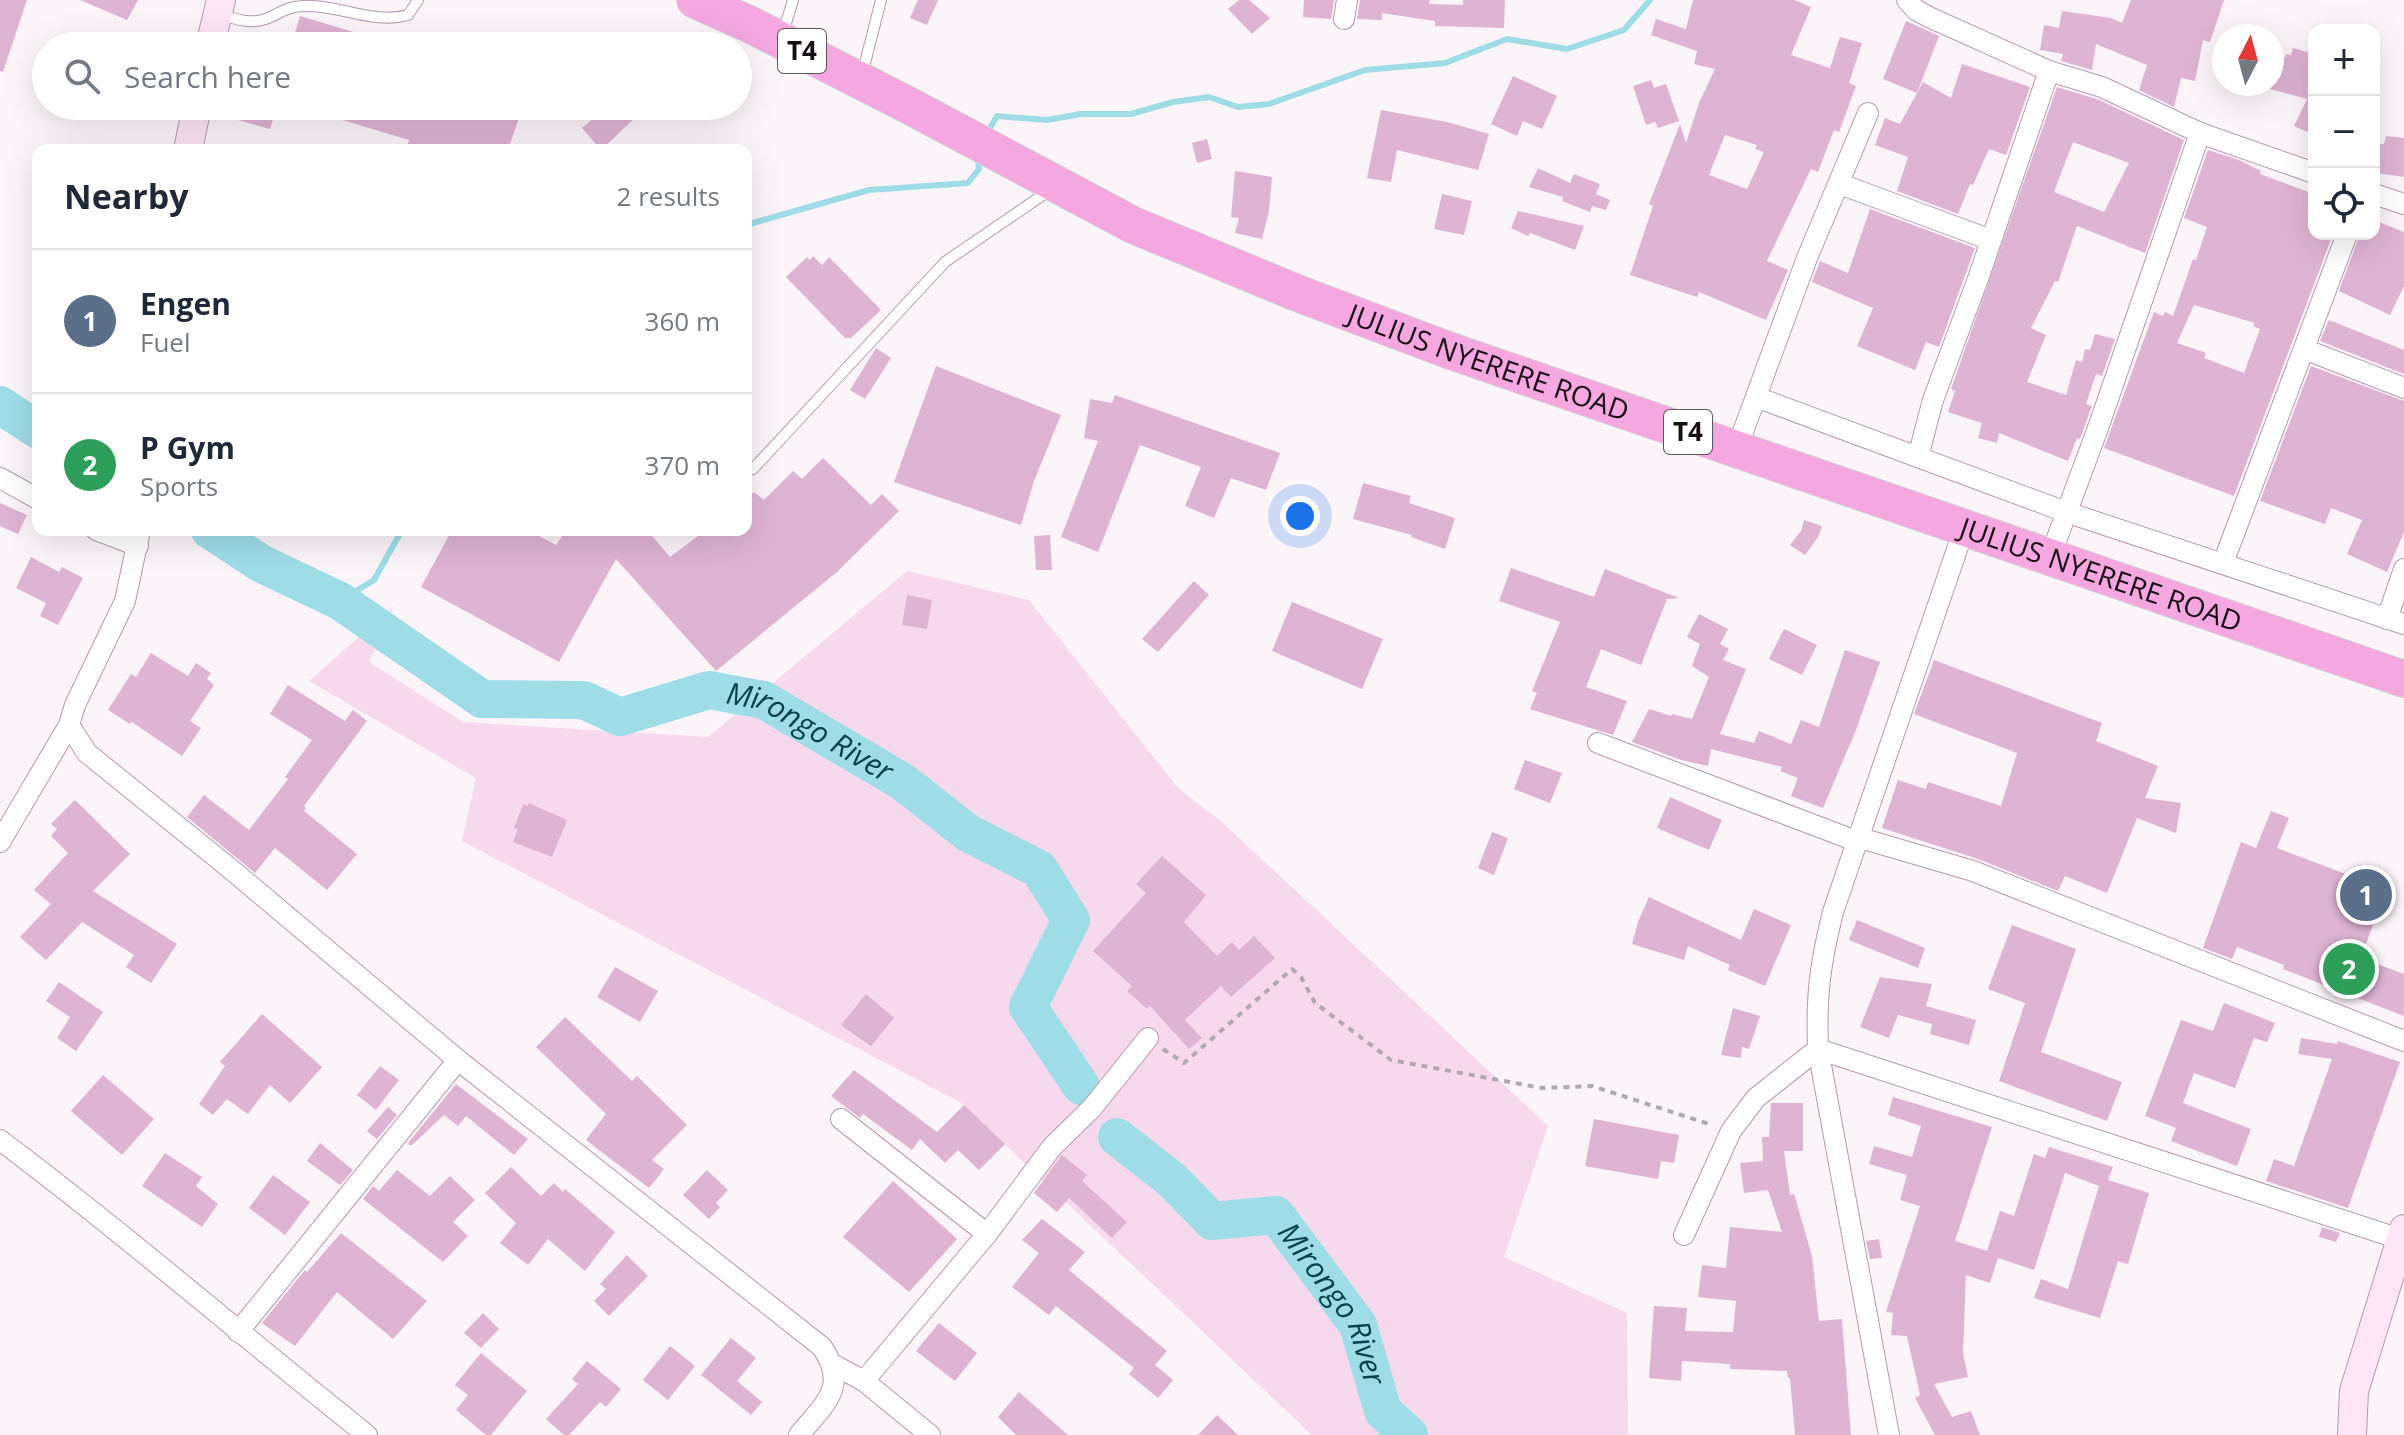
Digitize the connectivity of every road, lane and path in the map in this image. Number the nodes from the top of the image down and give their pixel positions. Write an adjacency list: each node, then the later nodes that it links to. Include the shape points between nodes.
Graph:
1 (418, 0): 6 (lane, via 408,15 391,20 314,6 282,9 249,22)
2 (695, 0): 7 (highway, JULIUS NYERERE ROAD / T4)
3 (793, 0): 9 (lane)
4 (881, 0): 11 (lane)
5 (1907, 0): 10 (street, via 1929,17)
6 (219, 7): 8 (main road)
7 (753, 12): 9 (highway, JULIUS NYERERE ROAD / T4)
8 (213, 32)
9 (781, 40): 11 (highway, JULIUS NYERERE ROAD / T4)
10 (2049, 71): 14 (street, via 2102,87); 21 (street)
11 (861, 81): 18 (highway, JULIUS NYERERE ROAD / T4)
12 (1868, 113): 17 (street)
13 (194, 120): 15 (main road)
14 (2200, 133): 16 (street); 31 (street)
15 (189, 144)
16 (2308, 171)
17 (1840, 184): 21 (street); 25 (street)
18 (1057, 185): 26 (highway, JULIUS NYERERE ROAD / T4, via 1133,225 1297,293); 28 (lane, via 945,262)
19 (2380, 196): 20 (street)
20 (2404, 204)
21 (1991, 240): 27 (street)
22 (2345, 240): 23 (street)
23 (2304, 349): 24 (street); 35 (street)
24 (2404, 388)
25 (1756, 397): 26 (street); 27 (street)
26 (1737, 448): 32 (highway, JULIUS NYERERE ROAD / T4)
27 (1918, 457): 31 (street)
28 (753, 469)
29 (0, 478): 30 (street)
30 (32, 496)
31 (2066, 512): 34 (street); 35 (street)
32 (1964, 529): 34 (highway, JULIUS NYERERE ROAD / T4); 41 (street)
33 (139, 538): 39 (street, via 125,601)
34 (2050, 557): 38 (highway, JULIUS NYERERE ROAD / T4)
35 (2223, 563): 37 (street)
36 (2404, 569): 37 (street)
37 (2396, 622)
38 (2404, 679)
39 (69, 725): 42 (street); 46 (street, via 87,753)
40 (1598, 743): 41 (street)
41 (1856, 839): 44 (street, via 1973,871); 45 (street, via 1820,968)
42 (0, 842)
43 (1148, 1038): 48 (path, via 1184,1063 1292,969 1315,1003 1391,1060 1542,1088 1592,1086); 50 (street, via 1092,1108 1052,1147)
44 (2404, 1041)
45 (1818, 1049): 48 (street, via 1756,1098); 51 (street); 59 (street)
46 (458, 1060): 53 (street); 54 (street, via 822,1347)
47 (841, 1119): 50 (street)
48 (1731, 1131): 52 (street)
49 (0, 1140): 53 (street, via 96,1212)
50 (987, 1234): 55 (street)
51 (2402, 1234): 60 (main road, via 2354,1391)
52 (1684, 1235)
53 (238, 1332): 56 (street)
54 (834, 1365): 55 (street); 57 (street, via 829,1398)
55 (864, 1381): 58 (street)
56 (367, 1435)
57 (799, 1435)
58 (930, 1435)
59 (1889, 1435)
60 (2352, 1435)

